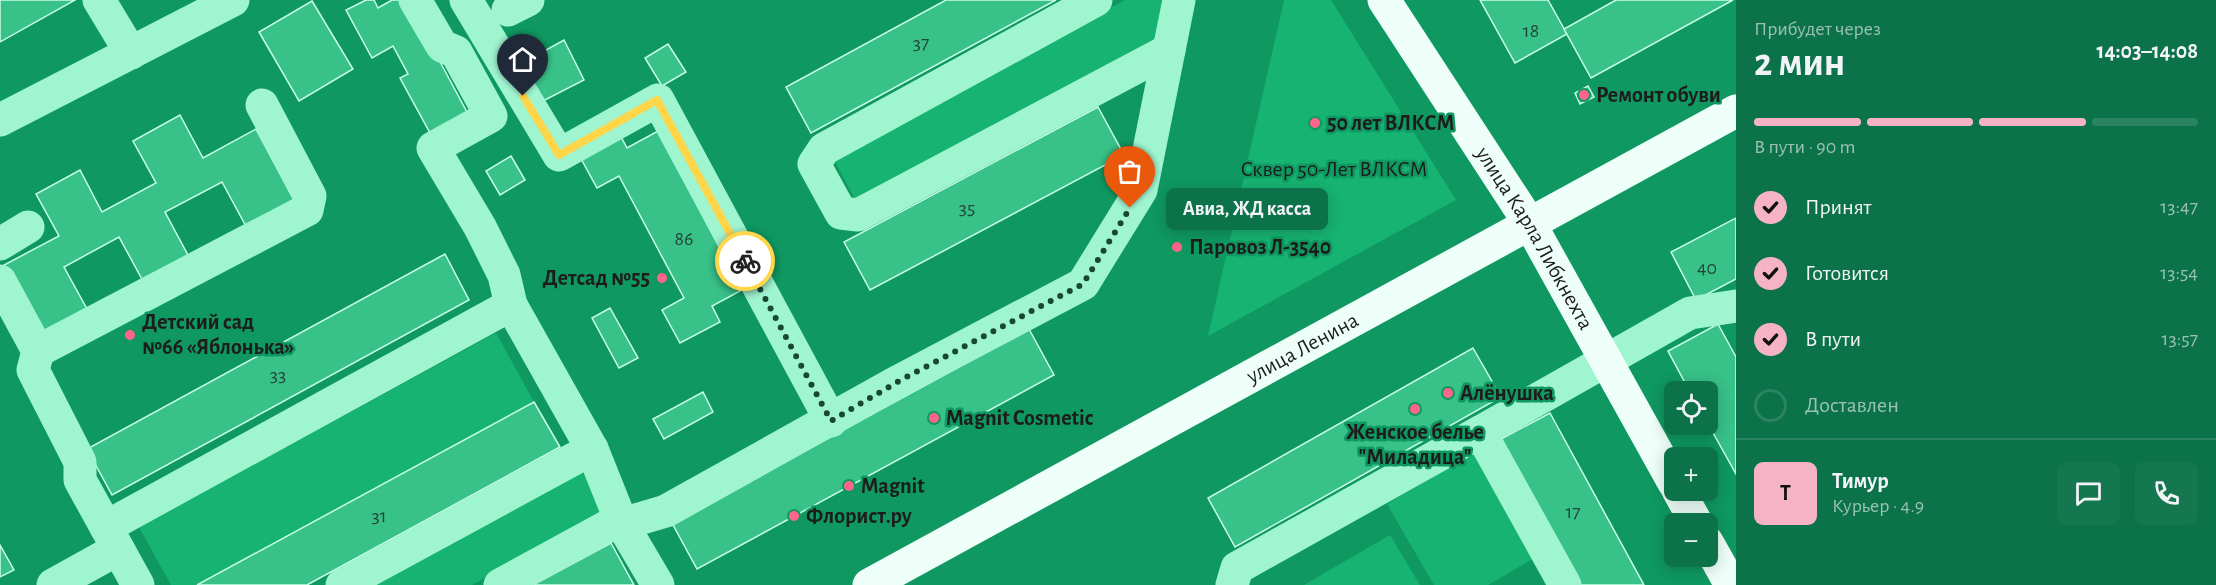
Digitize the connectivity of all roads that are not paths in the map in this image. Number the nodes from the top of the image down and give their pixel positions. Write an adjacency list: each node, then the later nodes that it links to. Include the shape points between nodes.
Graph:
1 (99, 0): 9 (street)
2 (233, 0): 9 (street)
3 (416, 0): 17 (street, via 442,46 456,52 491,117 433,148 504,275)
4 (466, 0): 21 (street, via 559,155 657,100)
5 (1096, 0): 8 (street, via 824,149 814,164 841,213 858,215)
6 (1179, 0): 8 (street)
7 (1384, 0): 13 (main road, улица Карла Либкнехта)
8 (1169, 50): 21 (street, via 1141,190 1083,284)
9 (131, 53): 12 (street)
10 (262, 105): 19 (street, via 310,196 307,210)
11 (1736, 111): 13 (main road, улица Ленина)
12 (0, 120)
13 (1530, 224): 20 (main road, улица Карла Либкнехта); 33 (main road, улица Ленина)
14 (28, 227): 15 (street)
15 (0, 244)
16 (0, 280): 19 (street)
17 (511, 305): 23 (street); 26 (street)
18 (1735, 310): 20 (street, via 1690,313)
19 (38, 351): 26 (street, via 33,370 80,462 80,480)
20 (1605, 360): 22 (street); 24 (main road, улица Карла Либкнехта)
21 (831, 421): 25 (street, via 666,510)
22 (1480, 432): 34 (street, via 1237,568); 35 (street)
23 (592, 449): 25 (street); 30 (street)
24 (1664, 465)
25 (622, 524): 31 (street, via 610,525); 32 (street)
26 (112, 538): 28 (street); 29 (street)
27 (1718, 562): 36 (main road)
28 (53, 585)
29 (138, 585)
30 (342, 585)
31 (500, 585)
32 (658, 585)
33 (869, 585)
34 (1232, 585)
35 (1565, 585)
36 (1731, 585)

